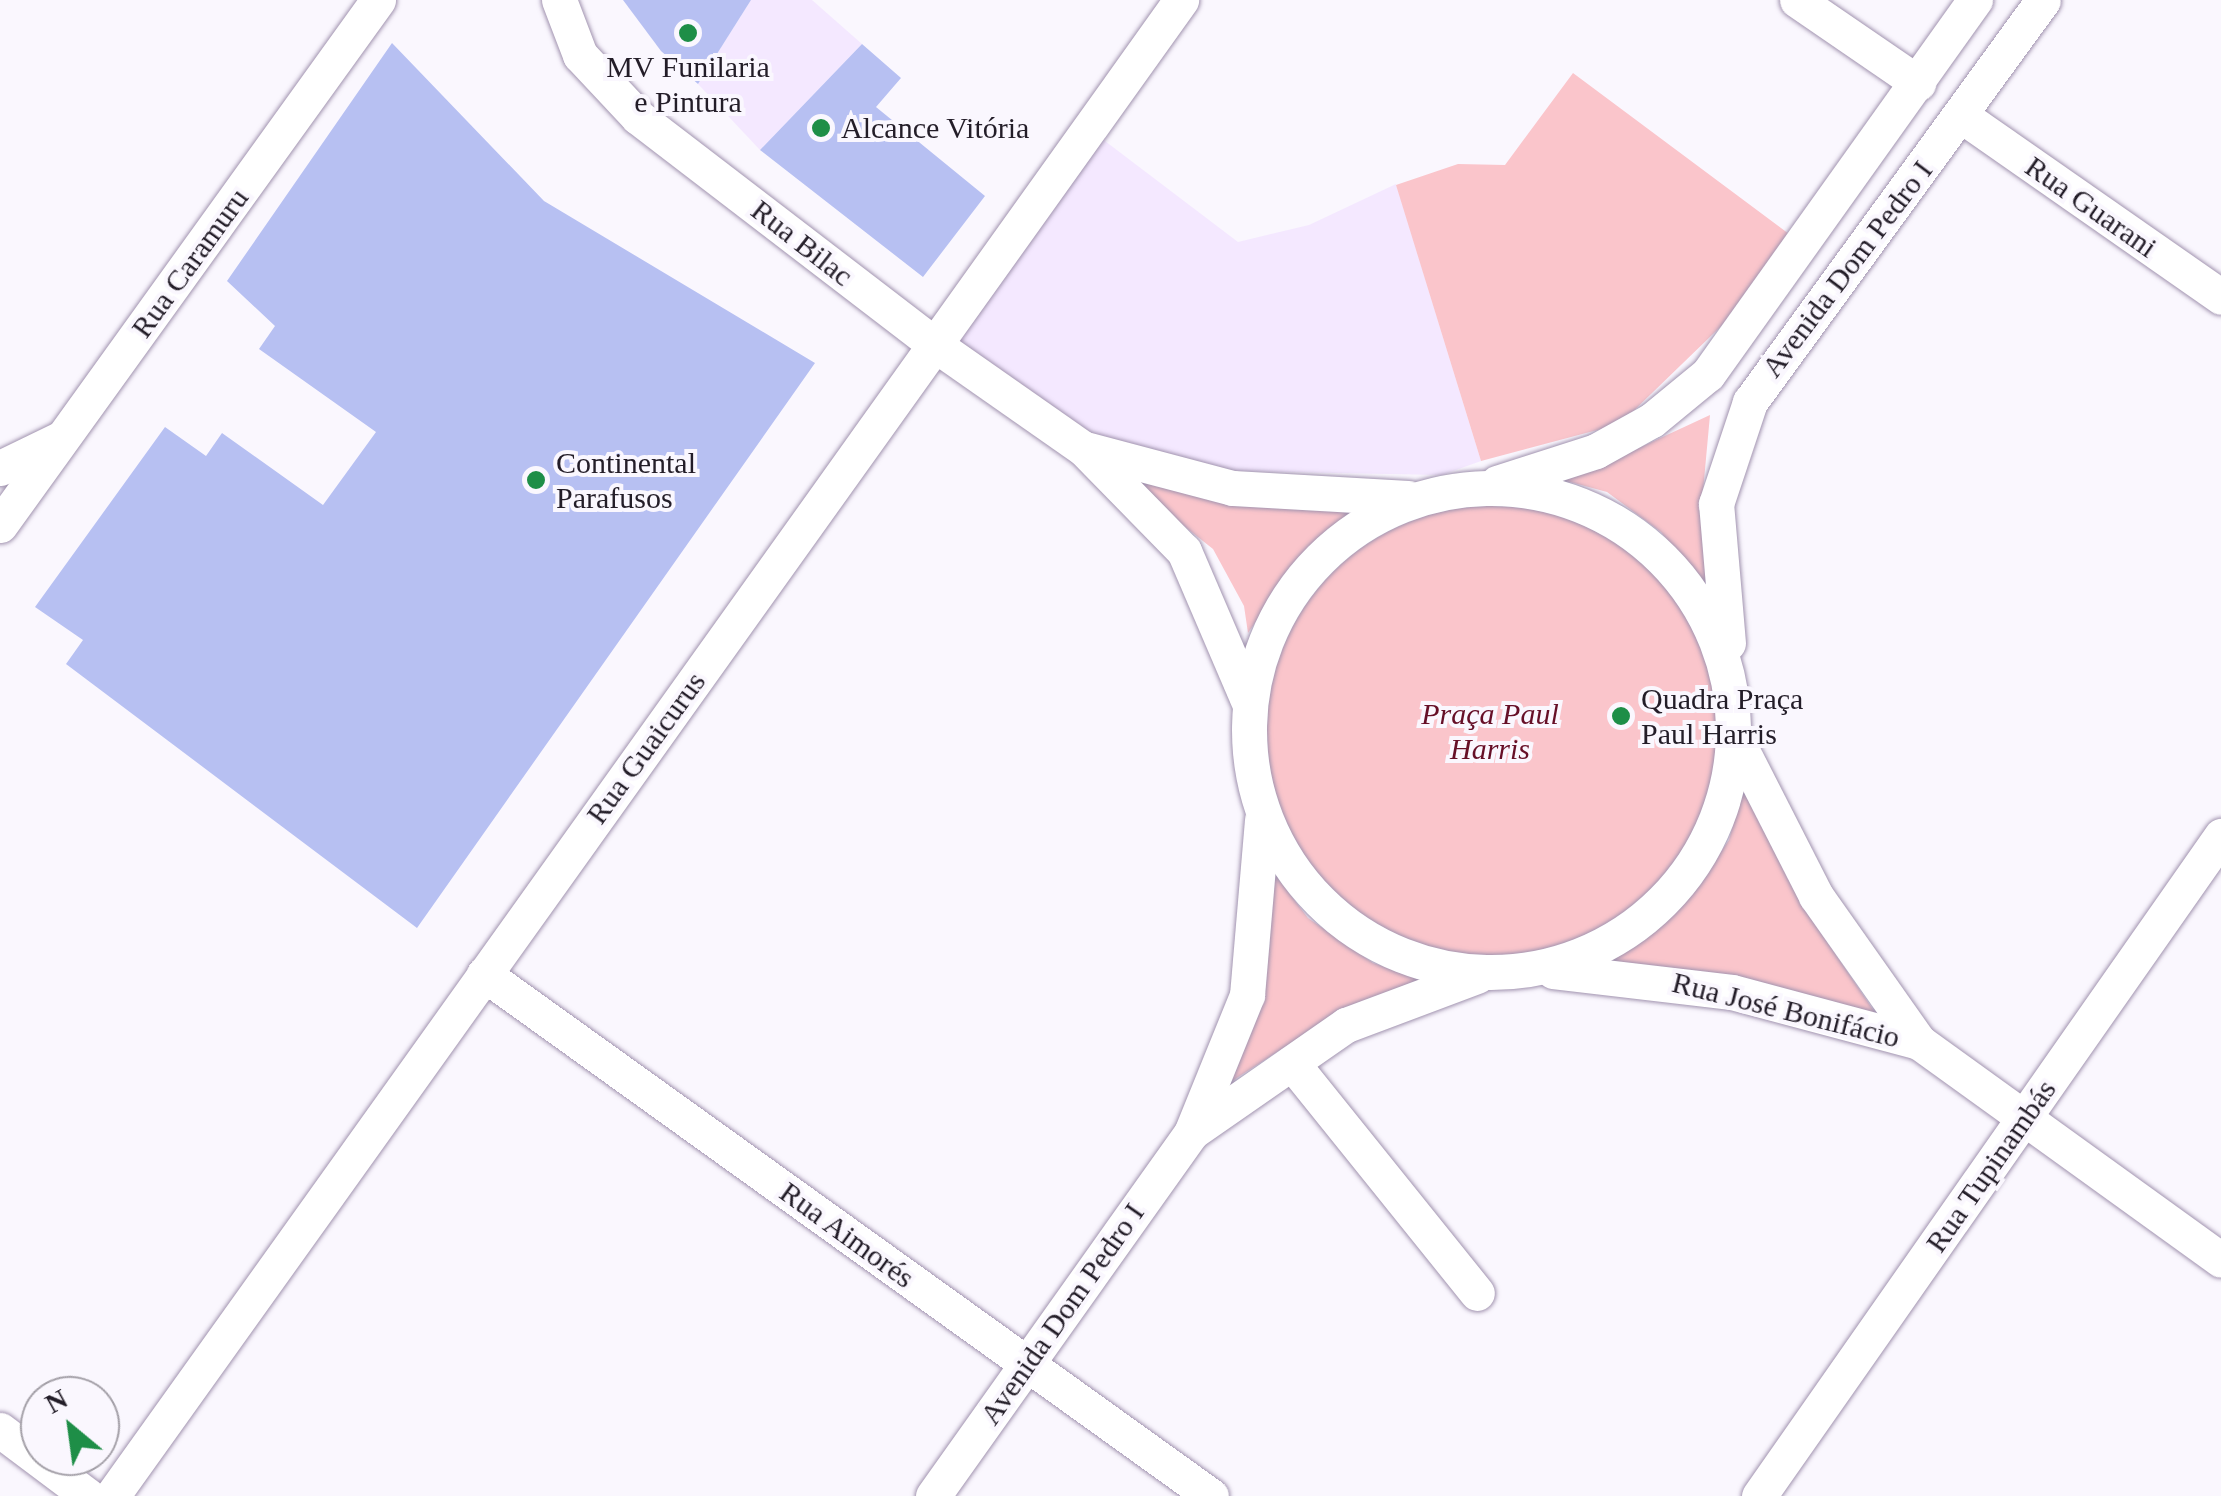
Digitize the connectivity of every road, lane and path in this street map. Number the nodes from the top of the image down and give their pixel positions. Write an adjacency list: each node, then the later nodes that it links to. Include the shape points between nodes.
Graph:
1 (378, 0): 11 (street, Rua Caramuru)
2 (559, 0): 10 (street, Rua Bilac, via 580,55 638,117)
3 (1180, 0): 10 (street, Rua Guaicurus)
4 (1797, 0): 7 (street)
5 (1975, 0): 7 (street, Avenida Dom Pedro I)
6 (2043, 0): 8 (street, Avenida Dom Pedro I)
7 (1918, 83): 14 (street, Avenida Dom Pedro I, via 1708,374 1652,420 1596,451)
8 (1962, 116): 9 (street, Rua Guarani); 17 (street, Avenida Dom Pedro I, via 1795,333 1750,402 1729,452 1716,504)
9 (2221, 297)
10 (934, 344): 12 (street, Rua Bilac); 24 (street, Rua Guaicurus)
11 (66, 436): 13 (street); 16 (street, Rua Caramuru)
12 (1084, 449): 15 (street, Rua Bilac, via 1233,488); 18 (street, Rua Bilac, via 1184,552)
13 (0, 468)
14 (1472, 491): 15 (street); 17 (street, via 1522,488 1596,510 1659,552 1706,613)
15 (1424, 498): 18 (street, via 1374,516 1313,563 1270,626)
16 (0, 525)
17 (1732, 684): 19 (street)
18 (1248, 700): 20 (street, via 1250,766)
19 (1732, 732): 22 (street, via 1733,760 1712,834 1668,897 1608,944); 25 (street, Rua José Bonifácio, via 1816,896)
20 (1262, 810): 23 (street, via 1276,848 1322,908 1385,951 1440,969); 28 (street, Avenida Dom Pedro I, via 1247,995)
21 (2221, 836): 27 (street, Rua Tupinambás)
22 (1534, 970): 23 (street); 25 (street, Rua José Bonifácio, via 1732,992)
23 (1490, 971): 26 (street, Avenida Dom Pedro I, via 1346,1025)
24 (484, 974): 31 (street, Rua Aimorés); 34 (street, Rua Guaicurus)
25 (1918, 1042): 27 (street, Rua José Bonifácio)
26 (1292, 1062): 28 (street, Avenida Dom Pedro I); 30 (street)
27 (2025, 1118): 29 (street, Rua José Bonifácio); 37 (street, Rua Tupinambás)
28 (1191, 1132): 31 (street, Avenida Dom Pedro I)
29 (2221, 1260)
30 (1477, 1293)
31 (1028, 1365): 35 (street, Avenida Dom Pedro I); 36 (street, Rua Aimorés)
32 (0, 1430): 33 (street)
33 (88, 1496)
34 (112, 1496)
35 (933, 1496)
36 (1211, 1496)
37 (1759, 1496)

